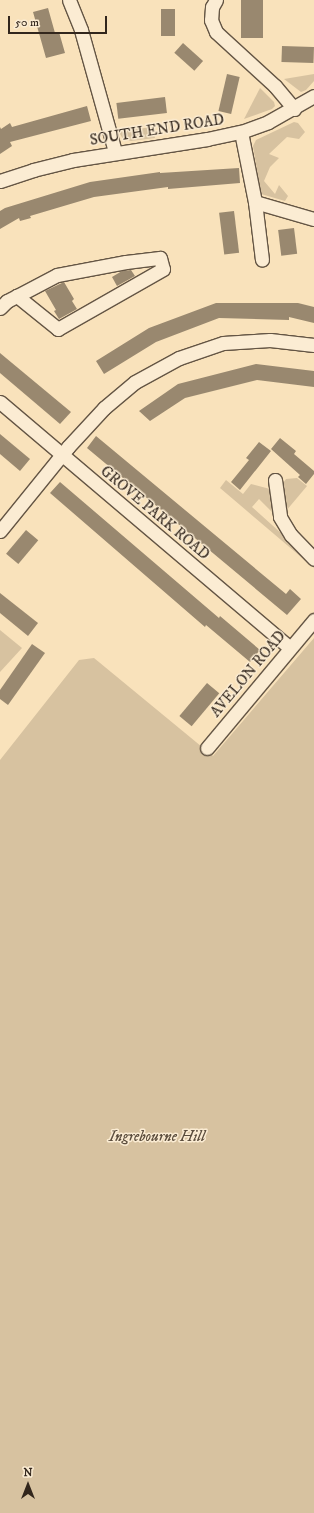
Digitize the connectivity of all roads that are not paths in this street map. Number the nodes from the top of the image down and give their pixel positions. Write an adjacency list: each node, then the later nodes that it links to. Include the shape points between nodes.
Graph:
1 (69, 0): 6 (street, via 81,30)
2 (216, 0): 4 (street, via 212,7 211,20 216,32 275,86)
3 (314, 96): 4 (street, SOUTH END ROAD)
4 (294, 109): 5 (street, SOUTH END ROAD)
5 (241, 132): 6 (street, SOUTH END ROAD); 8 (street)
6 (116, 152): 7 (street, SOUTH END ROAD, via 33,170)
7 (0, 181)
8 (255, 202): 9 (street); 10 (street)
9 (314, 219)
10 (262, 260)
11 (17, 296): 11 (street, via 57,275 126,262 160,258 163,269 58,329); 12 (street)
12 (0, 308)
13 (314, 345): 15 (street, via 270,340 223,343 179,358 135,382 104,408)
14 (0, 402): 15 (street, GROVE PARK ROAD)
15 (62, 454): 17 (street); 20 (street, GROVE PARK ROAD)
16 (275, 480): 18 (street, via 280,517 291,535)
17 (0, 531)
18 (314, 559)
19 (314, 620): 20 (street, AVELON ROAD)
20 (290, 648): 21 (street, AVELON ROAD)
21 (207, 748)

